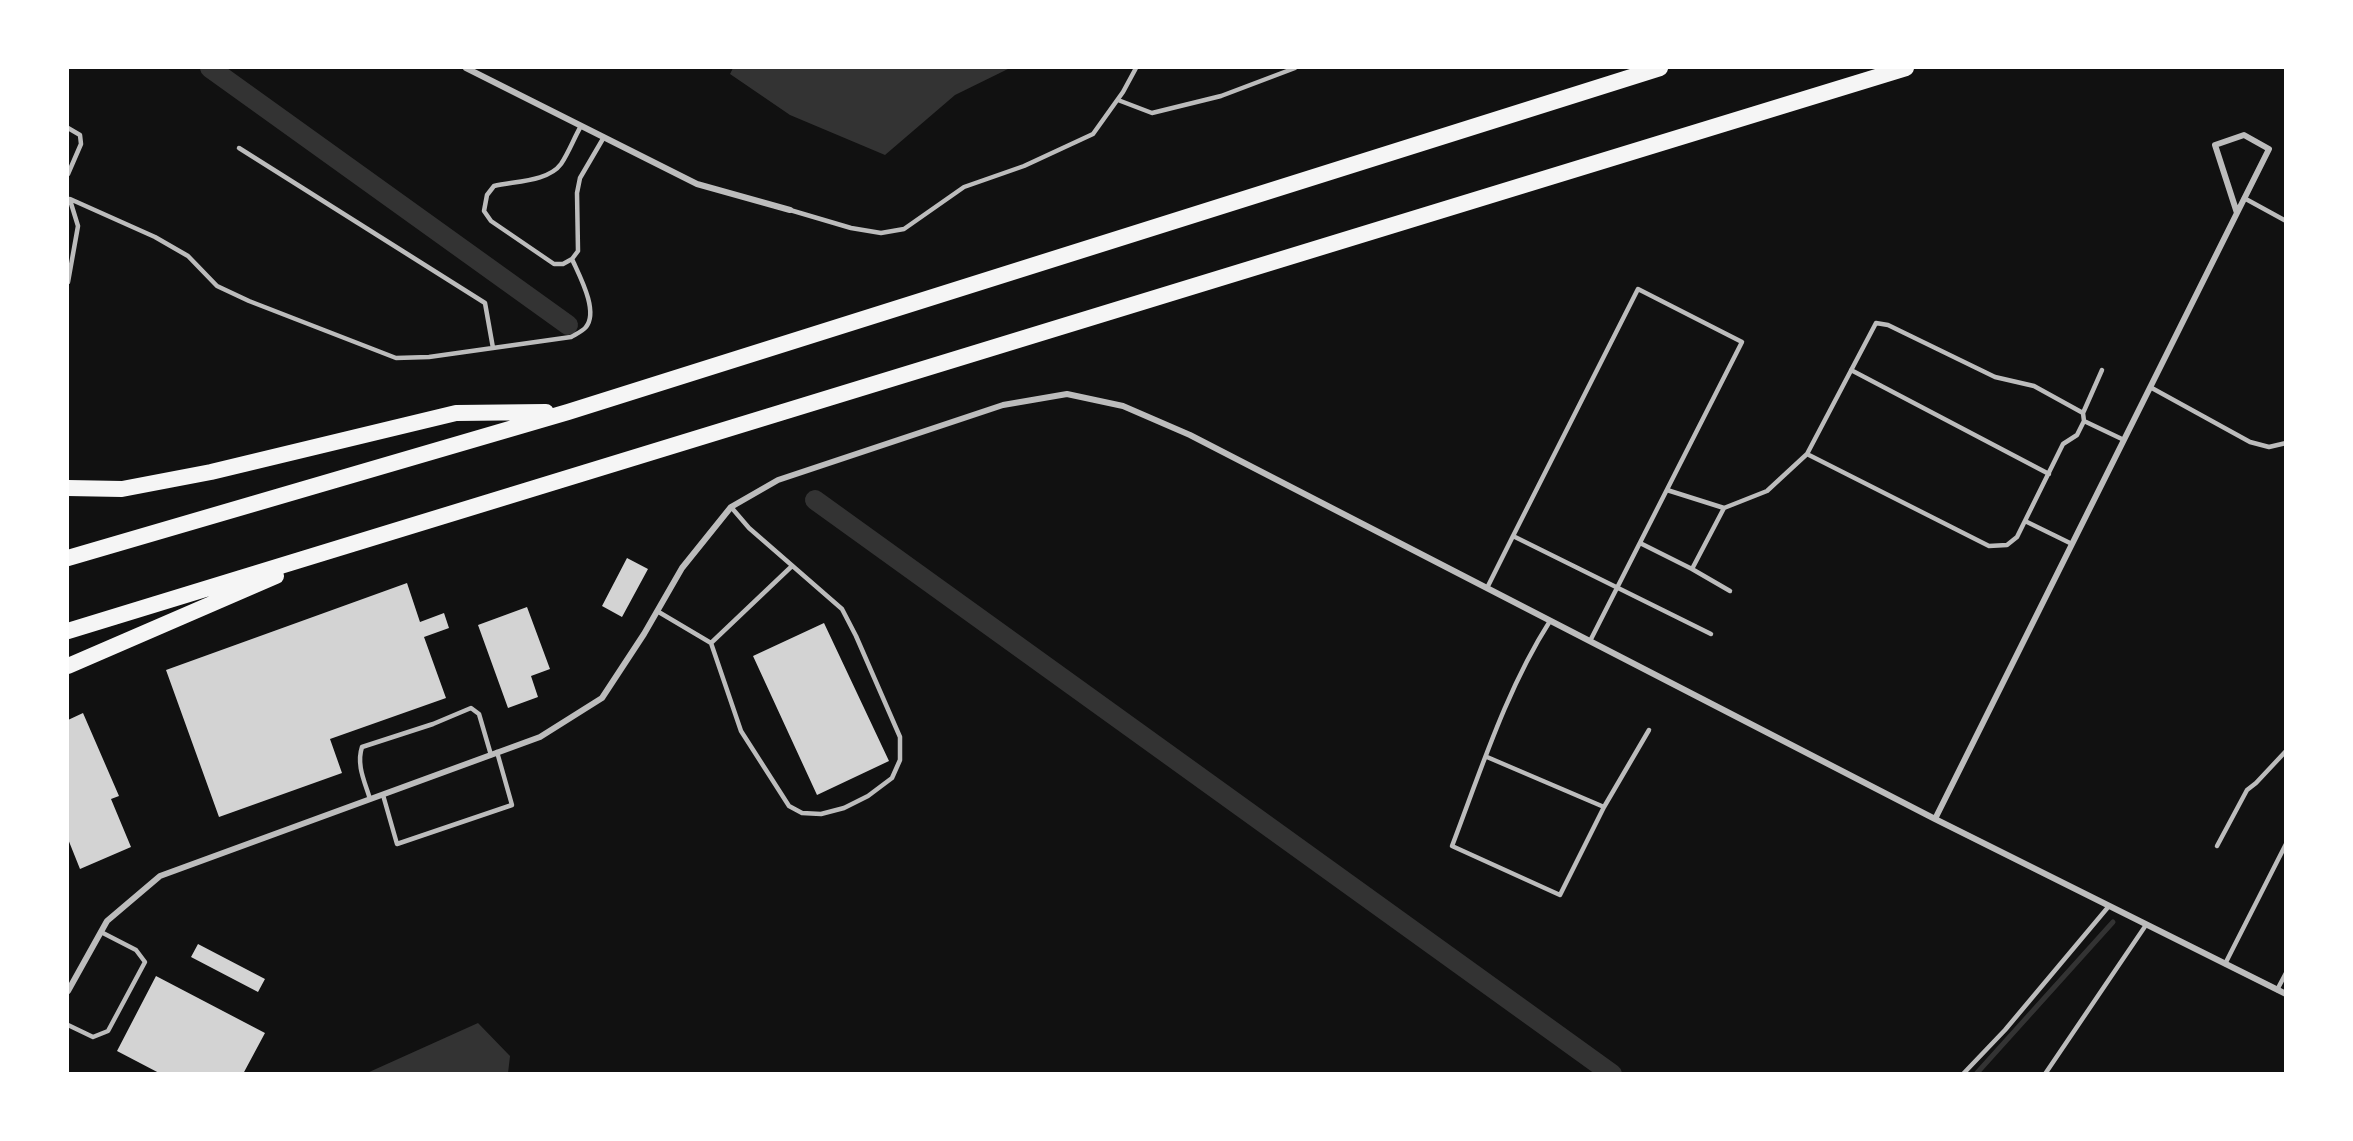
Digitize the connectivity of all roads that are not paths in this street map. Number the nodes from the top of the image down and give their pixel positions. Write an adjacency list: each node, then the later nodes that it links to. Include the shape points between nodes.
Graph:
1 (466, 68): 7 (street)
2 (1136, 68): 6 (lane)
3 (1295, 68): 6 (lane, via 1221,96 1152,113)
4 (1660, 68): 23 (highway)
5 (1906, 68): 36 (highway)
6 (1118, 100): 14 (lane, via 1094,134 1024,166 964,187 904,229 881,233 851,228)
7 (581, 126): 9 (street); 17 (lane, via 560,166 526,180 494,186 487,195 484,211 554,264)
8 (68, 128): 11 (lane, via 80,135 81,144)
9 (604, 137): 14 (street, via 697,184); 17 (lane, via 580,178 578,251)
10 (239, 148): 19 (lane, via 485,303)
11 (68, 174)
12 (69, 198): 18 (lane, via 78,225); 19 (lane, via 188,256 217,286 396,358)
13 (2244, 198): 15 (street); 15 (street, via 2269,149 2244,135 2215,145); 16 (lane)
14 (790, 210)
15 (2237, 213): 22 (street)
16 (2286, 221)
17 (572, 259): 19 (lane, via 588,294 586,328 571,337)
18 (68, 282)
19 (493, 348)
20 (1851, 370): 24 (lane, via 1876,323 1883,323 1995,376 2034,386); 28 (lane); 29 (lane)
21 (2102, 370): 24 (lane)
22 (2150, 387): 26 (street); 27 (lane, via 2250,442 2269,447)
23 (568, 412): 30 (highway, via 456,413 122,489); 39 (highway)
24 (2083, 412): 25 (lane)
25 (2084, 421): 26 (lane); 29 (lane, via 2077,435 2063,444)
26 (2124, 440): 38 (street)
27 (2286, 444)
28 (1807, 454): 33 (lane, via 1767,491); 34 (lane, via 1989,546 2007,545)
29 (2049, 474): 34 (lane)
30 (68, 488)
31 (1667, 490): 33 (lane); 35 (lane, via 1742,342 1638,289); 37 (lane)
32 (731, 507): 40 (lane); 42 (street, via 778,480 1003,405 1067,394 1123,406 1190,435); 45 (street, via 682,568)
33 (1724, 508): 41 (lane)
34 (2025, 522): 38 (lane)
35 (1514, 536): 42 (lane); 43 (lane)
36 (357, 542): 47 (highway); 51 (highway)
37 (1640, 543): 41 (lane); 43 (lane)
38 (2072, 544): 59 (street)
39 (68, 558)
40 (792, 566): 50 (lane); 50 (lane, via 842,609 856,636 900,737 900,760 892,778 868,796 821,814 802,813 789,806 741,731)
41 (1692, 569): 44 (lane)
42 (1487, 588): 46 (street)
43 (1618, 588): 48 (lane); 49 (lane)
44 (1730, 591)
45 (657, 611): 50 (lane); 54 (street, via 602,698 540,736)
46 (1550, 621): 49 (street); 55 (lane, via 1505,708)
47 (68, 630)
48 (1711, 634)
49 (1590, 641): 59 (street)
50 (711, 643)
51 (68, 666)
52 (1649, 730): 58 (lane)
53 (2286, 751): 61 (lane, via 2247,790)
54 (494, 754): 56 (street); 56 (lane, via 512,806 397,844); 57 (lane, via 479,714 471,708 362,747 359,757)
55 (1487, 757): 58 (lane); 58 (lane, via 1452,846 1560,895)
56 (383, 795): 57 (street)
57 (370, 799): 64 (street, via 160,876 107,921)
58 (1604, 807)
59 (1935, 819): 62 (street)
60 (2286, 844): 65 (lane)
61 (2217, 846)
62 (2109, 906): 63 (street); 71 (lane)
63 (2146, 925): 65 (street); 72 (lane)
64 (101, 932): 68 (street); 70 (lane, via 136,950 145,962 108,1030 93,1037)
65 (2225, 964): 67 (street)
66 (2286, 974): 67 (lane)
67 (2277, 990): 69 (street)
68 (68, 991)
69 (2286, 994)
70 (68, 1025)
71 (1963, 1074)
72 (2045, 1074)

